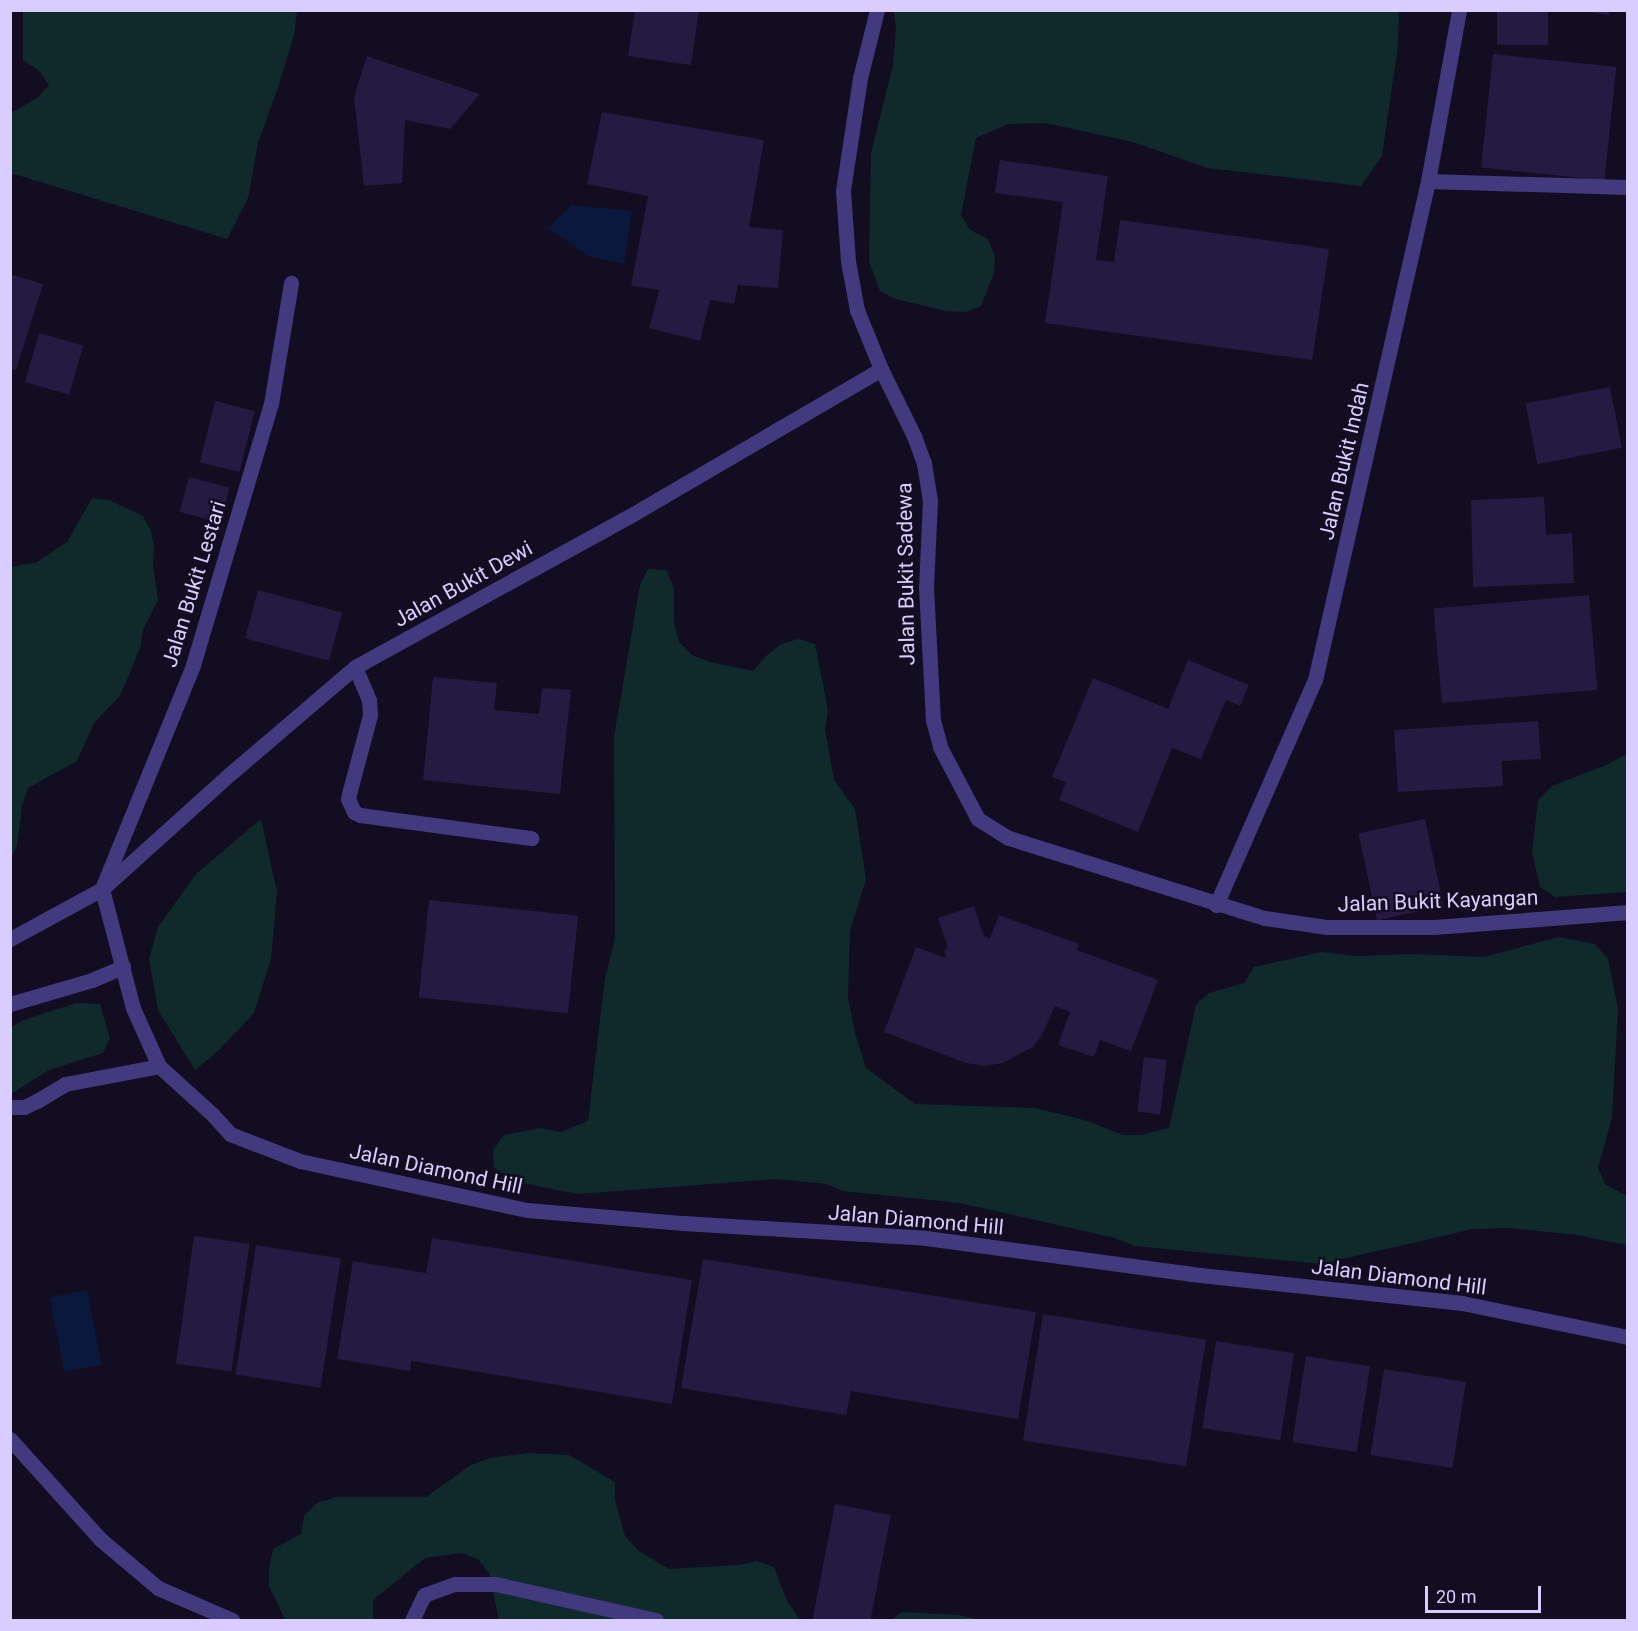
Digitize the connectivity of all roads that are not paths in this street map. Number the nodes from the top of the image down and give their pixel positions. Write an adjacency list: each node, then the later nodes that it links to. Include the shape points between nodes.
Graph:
1 (877, 10): 6 (street, Jalan Bukit Sadewa, via 860,78 843,191 848,261 857,310)
2 (1459, 10): 3 (street, Jalan Bukit Indah)
3 (1428, 181): 4 (street); 10 (street, Jalan Bukit Indah, via 1315,680)
4 (1628, 187)
5 (291, 282): 9 (street, Jalan Bukit Lestari, via 271,404 193,665)
6 (880, 369): 7 (street, Jalan Bukit Dewi, via 628,517); 10 (street, Jalan Bukit Sadewa, via 924,463 930,500 926,588 933,720 940,747 978,819 1009,838)
7 (355, 668): 8 (street, via 369,700 370,716 348,799 354,812 360,816); 9 (street, Jalan Bukit Dewi, via 231,772)
8 (531, 837)
9 (102, 889): 12 (street, Jalan Bukit Dewi); 13 (street)
10 (1216, 905): 11 (street, Jalan Bukit Kayangan, via 1265,918 1327,927 1434,927)
11 (1628, 912)
12 (10, 939)
13 (123, 967): 14 (street); 15 (street, via 133,1008)
14 (10, 1004)
15 (159, 1066): 16 (street, via 65,1084 24,1107); 17 (street, Jalan Diamond Hill, via 230,1134 300,1161 527,1210 926,1238 1191,1274 1462,1303)
16 (10, 1107)
17 (1628, 1337)
18 (10, 1439): 19 (street, via 99,1539 158,1588)
19 (232, 1620)
20 (412, 1620): 21 (street, via 424,1595 455,1584 496,1584)
21 (656, 1620)

